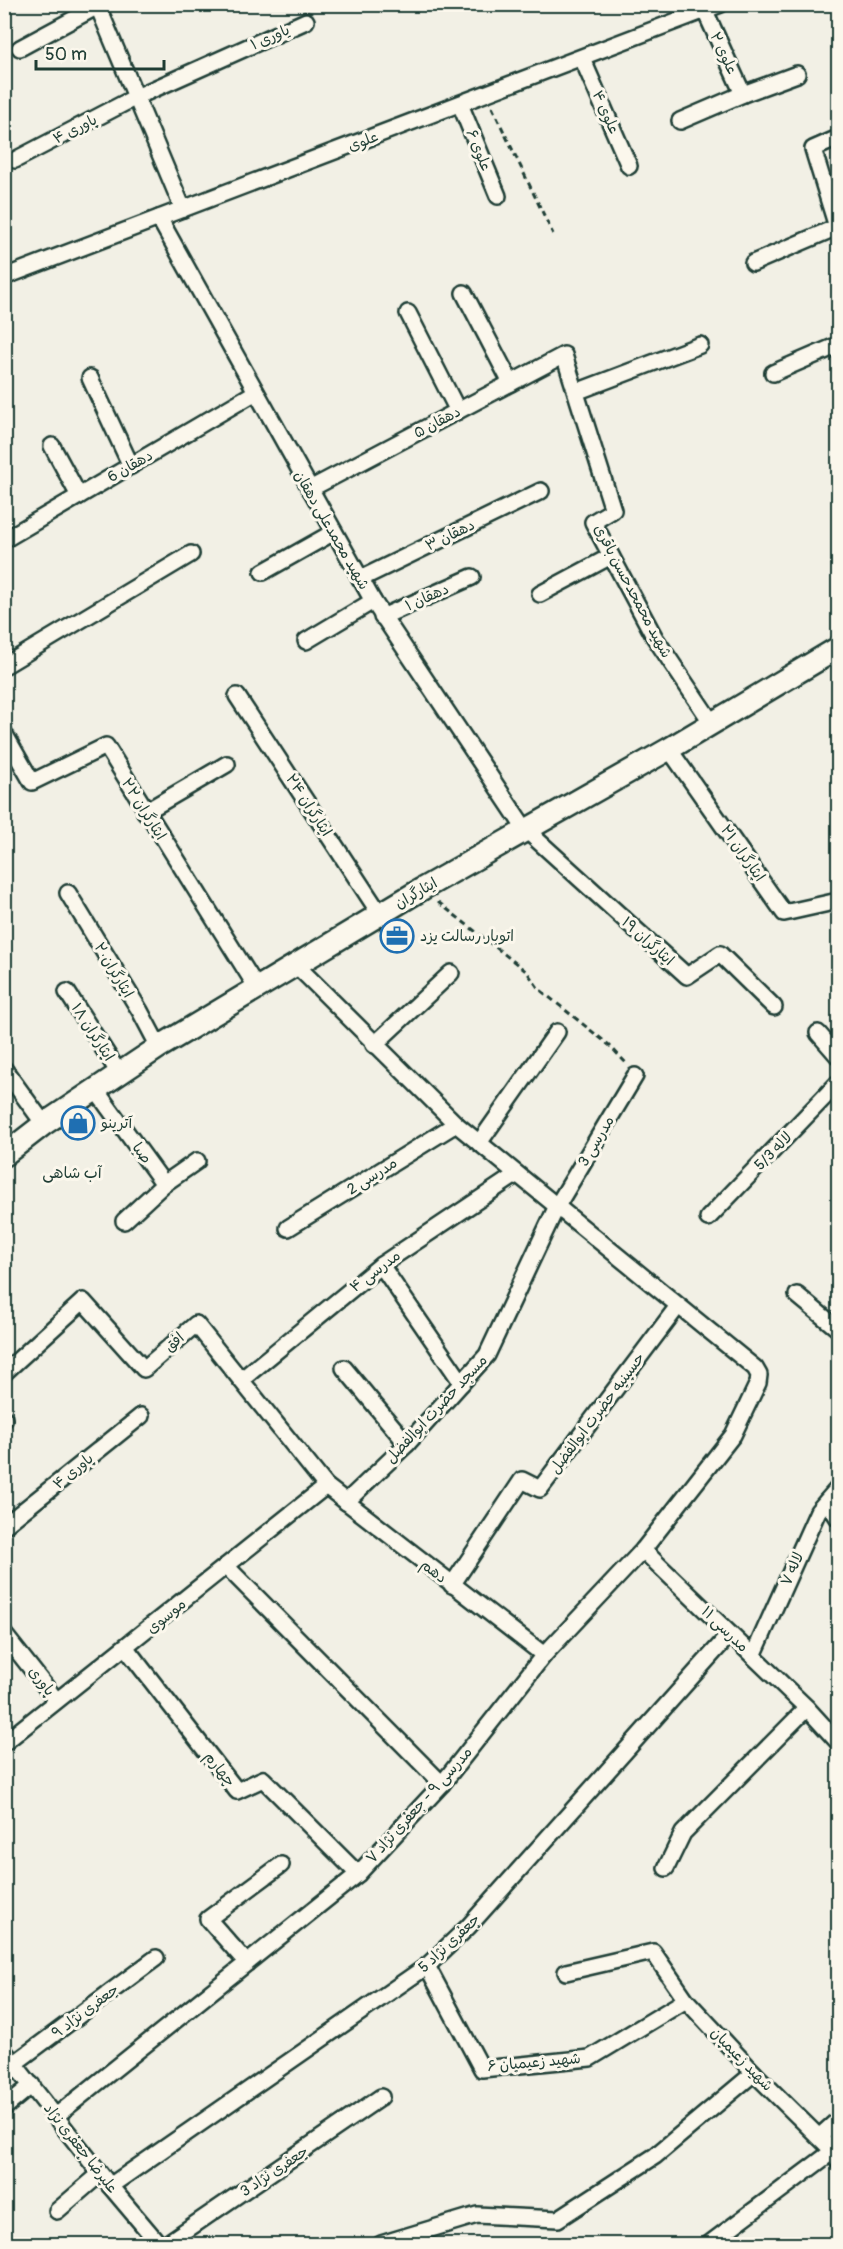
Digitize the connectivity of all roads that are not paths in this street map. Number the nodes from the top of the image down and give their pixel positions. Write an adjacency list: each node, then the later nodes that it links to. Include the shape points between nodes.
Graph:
1 (721, 4): 3 (street, علوی)
2 (98, 5): 5 (street); 9 (street)
3 (705, 11): 6 (street, علوی); 8 (street, علوی ۲)
4 (306, 21): 9 (street, یاوری ۱)
5 (20, 48)
6 (582, 58): 10 (street, علوی); 14 (street, علوی ۴)
7 (797, 74): 8 (street)
8 (743, 94): 11 (street)
9 (136, 98): 13 (street, یاوری ۴); 16 (street)
10 (460, 104): 15 (street, علوی ۶); 16 (street, علوی)
11 (680, 121)
12 (838, 138): 18 (street, via 813,149)
13 (15, 160)
14 (629, 166)
15 (498, 196)
16 (183, 209): 17 (street, علوی)
17 (159, 218): 20 (street, علوی); 29 (street, شهید محمدعلی دهقان)
18 (838, 226): 19 (street)
19 (753, 263)
20 (4, 277)
21 (464, 293): 28 (street)
22 (408, 313): 31 (street)
23 (700, 345): 30 (street)
24 (838, 345): 26 (street)
25 (564, 355): 28 (street, دهقان ۵); 30 (street, شهید محمحدحسن باقری)
26 (773, 373)
27 (90, 378): 33 (street)
28 (511, 383): 31 (street, دهقان ۵)
29 (256, 392): 33 (street, دهقان 6); 34 (street, شهید محمدعلی دهقان)
30 (576, 392): 40 (street, شهید محمحدحسن باقری, via 613,510 593,522)
31 (458, 411): 34 (street, دهقان ۵)
32 (52, 446): 36 (street)
33 (130, 466): 36 (street, دهقان 6)
34 (310, 489): 37 (street, شهید محمدعلی دهقان)
35 (541, 491): 43 (street, دهقان ۳)
36 (79, 496): 38 (street, دهقان 6)
37 (334, 532): 41 (street); 43 (street, شهید محمدعلی دهقان)
38 (4, 540)
39 (191, 554): 49 (street)
40 (611, 556): 44 (street); 51 (street, شهید محمحدحسن باقری, via 655,638)
41 (263, 572)
42 (472, 577): 46 (street, دهقان ۱)
43 (360, 579): 45 (street, شهید محمدعلی دهقان)
44 (540, 594)
45 (373, 601): 46 (street, شهید محمدعلی دهقان); 47 (street)
46 (382, 616): 56 (street, شهید محمدعلی دهقان)
47 (306, 640)
48 (838, 648): 51 (main road, ایثارگران)
49 (4, 666)
50 (237, 696): 59 (street, ایثارگران ۲۴)
51 (712, 723): 53 (main road, ایثارگران)
52 (4, 733): 55 (street, ایثارگران ۲۲, via 32,782 106,746)
53 (669, 749): 56 (main road, ایثارگران); 58 (street, ایثارگران ۲۱, via 784,913)
54 (227, 764): 55 (street)
55 (145, 812): 62 (street, ایثارگران ۲۲)
56 (525, 829): 59 (main road, ایثارگران); 64 (street, ایثارگران ۱‍۹, via 687,976 720,954)
57 (68, 893): 68 (street, ۲۰ایثارگران)
58 (838, 901)
59 (380, 914): 60 (main road, ایثارگران)
60 (296, 965): 62 (main road, ایثارگران); 67 (street)
61 (451, 973): 67 (street)
62 (257, 988): 68 (main road, ایثارگران)
63 (67, 992): 71 (street, ایثارگران ۱۸)
64 (774, 1007)
65 (557, 1032): 77 (street)
66 (819, 1033): 69 (street)
67 (374, 1045): 76 (street)
68 (159, 1047): 71 (main road, ایثارگران)
69 (838, 1056)
70 (4, 1069): 75 (street)
71 (119, 1073): 74 (main road, ایثارگران)
72 (634, 1076): 82 (street, مدرسی 3)
73 (838, 1083): 83 (street, لاله 5/3)
74 (95, 1089): 75 (main road, ایثارگران); 81 (street, صبا)
75 (44, 1124): 78 (main road, ایثارگران)
76 (456, 1124): 77 (street); 85 (street, مدرسی 2)
77 (478, 1143): 80 (street)
78 (4, 1155)
79 (197, 1161): 81 (street)
80 (517, 1174): 82 (street); 86 (street, مدرسی ۴)
81 (164, 1184): 84 (street)
82 (557, 1206): 88 (street); 93 (street, مسجد حضرت ابوالفضل, via 487,1356)
83 (708, 1218)
84 (124, 1221)
85 (288, 1228)
86 (381, 1264): 92 (street, مدرسی ۴); 93 (street)
87 (797, 1295): 89 (street)
88 (678, 1306): 102 (street, مدرسی ۹ - جعفری نژاد ۷, via 755,1368 758,1383 732,1435); 104 (street, حسینیه حضرت ابوالفضل, via 540,1489 522,1480)
89 (838, 1329)
90 (344, 1368): 95 (street)
91 (4, 1373): 92 (street, افق, via 83,1301 144,1369 196,1324)
92 (241, 1380): 96 (street, افق)
93 (462, 1383): 95 (street, مسجد حضرت ابوالفضل)
94 (141, 1416): 101 (street, یاوری ۴)
95 (407, 1444): 99 (street, مسجد حضرت ابوالفضل)
96 (326, 1486): 99 (street, دهم); 103 (street, موسوی)
97 (838, 1488): 98 (street, لاله ۷)
98 (827, 1501): 100 (street); 109 (street, لاله ۷, via 818,1511)
99 (345, 1502): 104 (street, دهم)
100 (838, 1518)
101 (4, 1526)
102 (643, 1550): 106 (street, مدرسی ۱۱); 108 (street, مدرسی ۹ - جعفری نژاد ۷)
103 (226, 1566): 107 (street, موسوی); 114 (street)
104 (452, 1585): 108 (street, دهم)
105 (4, 1634): 110 (street, یاوری)
106 (730, 1634): 109 (street, مدرسی ۱۱); 120 (street, جعفری نژاد 5, via 468,1927)
107 (126, 1648): 110 (street, موسوی); 117 (street, چهارم, via 237,1791 262,1779)
108 (544, 1655): 114 (street, مدرسی ۹ - جعفری نژاد ۷)
109 (753, 1656): 111 (street, مدرسی ۱۱)
110 (56, 1700): 113 (street, موسوی)
111 (807, 1708): 112 (street, مدرسی ۱۱); 116 (street, via 682,1833)
112 (838, 1742)
113 (4, 1743)
114 (442, 1785): 117 (street, مدرسی ۹ - جعفری نژاد ۷)
115 (281, 1865): 119 (street, via 208,1918)
116 (666, 1868)
117 (358, 1874): 119 (street, مدرسی ۹ - جعفری نژاد ۷)
118 (156, 1958): 124 (street, جعفری نژاد ۹)
119 (247, 1963): 129 (street, مدرسی ۹ - جعفری نژاد ۷)
120 (427, 1965): 122 (street, شهید زعیمیان ۶, via 482,2069 590,2058); 134 (street, جعفری نژاد 5)
121 (566, 1972): 122 (street, شهید زعیمیان, via 652,1952)
122 (686, 2000): 125 (street, شهید زعیمیان)
123 (4, 2051): 124 (street, علیرضا جعفری نژاد)
124 (15, 2063): 126 (street, علیرضا جعفری نژاد)
125 (754, 2073): 131 (street, شهید زعیمیان); 138 (street, via 655,2156 558,2218 477,2215)
126 (32, 2085): 128 (street); 129 (street, علیرضا جعفری نژاد)
127 (381, 2097): 137 (street, جعفری نژاد 3)
128 (4, 2108)
129 (56, 2116): 133 (street, علیرضا جعفری نژاد)
130 (838, 2120): 131 (street)
131 (819, 2137): 132 (street, شهید زعیمیان)
132 (836, 2156): 139 (street)
133 (100, 2174): 134 (street, علیرضا جعفری نژاد); 135 (street)
134 (110, 2186): 136 (street, علیرضا جعفری نژاد)
135 (57, 2211)
136 (159, 2244)
137 (166, 2244)
138 (381, 2244)
139 (708, 2244)

